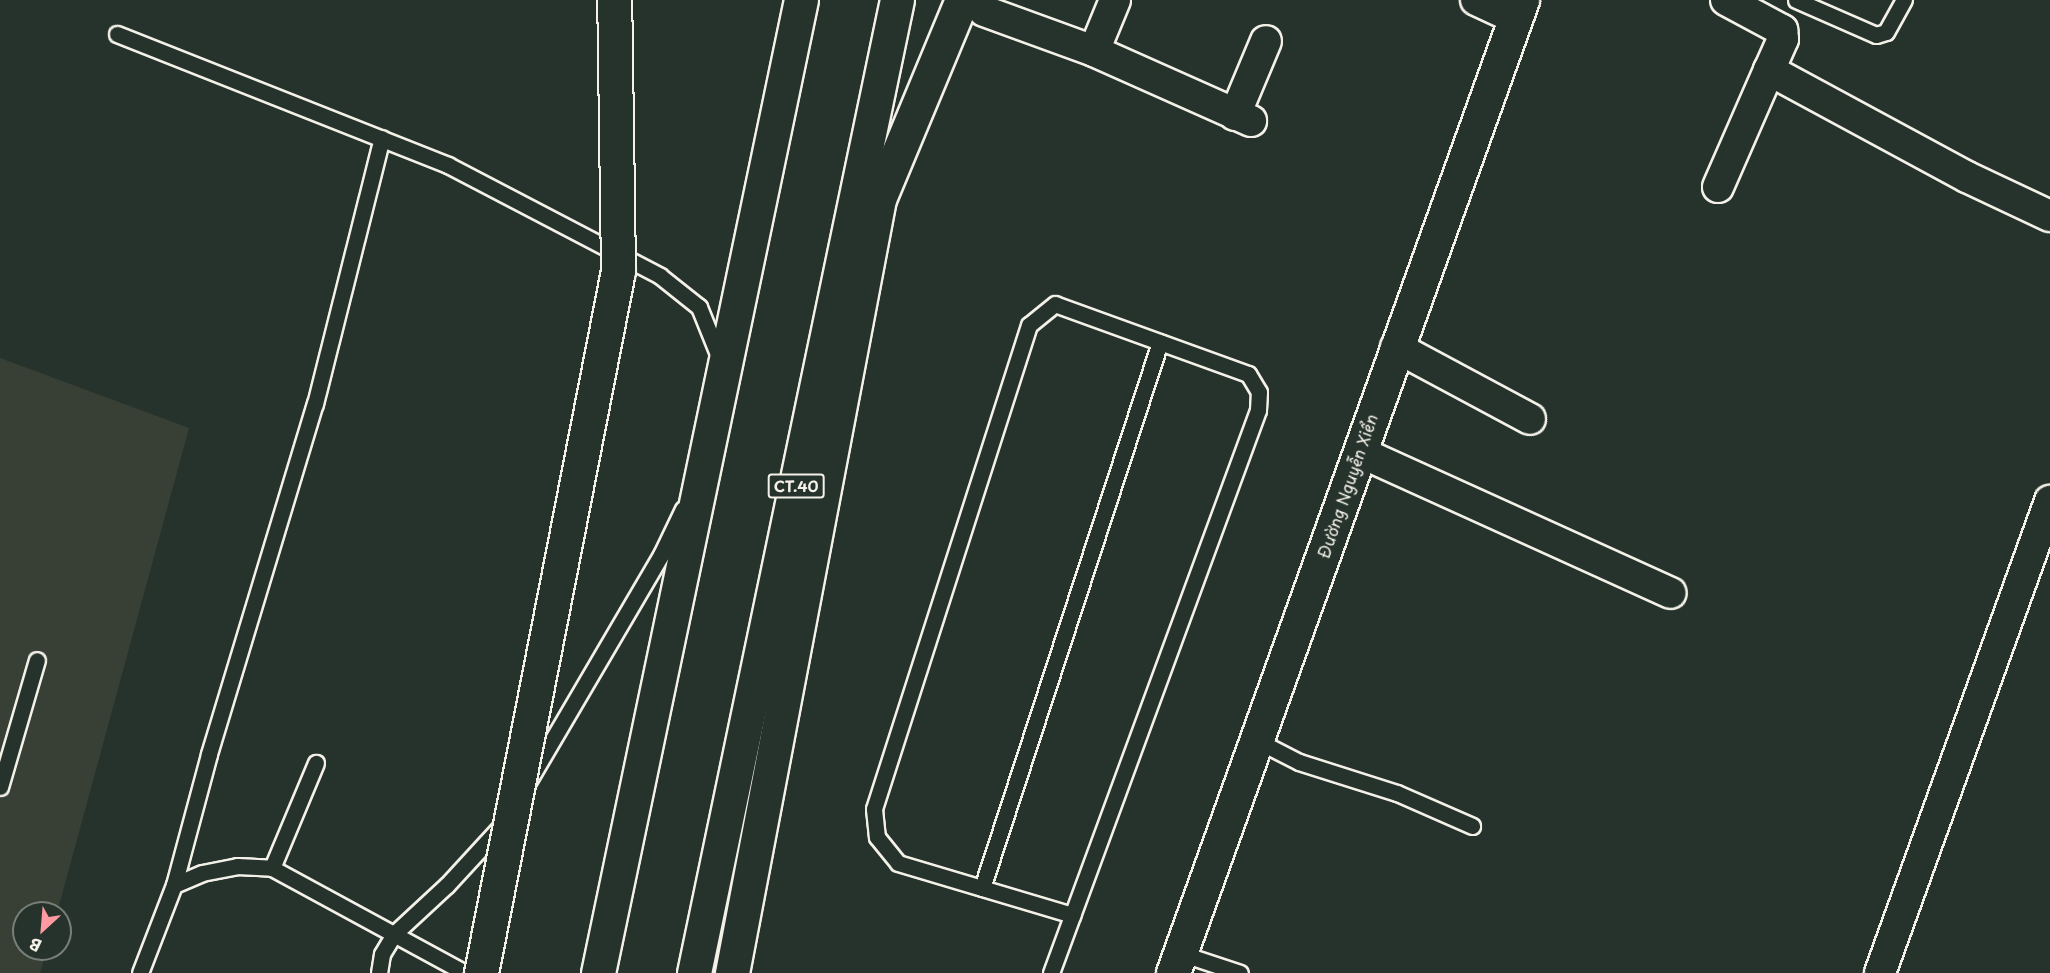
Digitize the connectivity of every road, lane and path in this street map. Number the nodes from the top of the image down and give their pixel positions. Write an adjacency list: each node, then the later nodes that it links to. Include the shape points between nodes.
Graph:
1 (614, 0): 38 (main road, bridge, via 618,271)
2 (801, 0): 39 (main road)
3 (897, 0): 40 (main road, CT.40)
4 (1115, 0): 13 (street)
5 (1476, 0): 10 (street)
6 (1726, 0): 14 (street, via 1782,30 1783,39)
7 (1796, 0): 8 (lane, via 1876,35 1886,32)
8 (1904, 0)
9 (973, 5): 13 (street); 41 (main road, via 879,199)
10 (1519, 9): 19 (main road, Đường Nguyễn Xiển)
11 (117, 34): 15 (lane)
12 (1266, 41): 13 (street, via 1243,118)
13 (1094, 51)
14 (1769, 70): 16 (street); 17 (street)
15 (382, 138): 30 (lane, via 315,404 209,754); 33 (lane, via 448,165 660,276 699,307 720,357 716,401 700,470 661,555 497,833)
16 (1718, 187)
17 (2041, 213)
18 (1160, 342): 31 (lane); 31 (lane, via 1055,304 1029,325 874,809 877,837 898,862); 32 (lane, via 1248,374 1259,392 1258,410)
19 (1396, 347): 20 (street); 21 (main road, Đường Nguyễn Xiển)
20 (1530, 419)
21 (1360, 452): 23 (street); 25 (main road, Đường Nguyễn Xiển)
22 (2050, 501): 44 (street)
23 (1671, 593)
24 (37, 660): 27 (lane)
25 (1257, 740): 28 (lane, via 1299,762 1397,793); 34 (main road, Đường Nguyễn Xiển)
26 (316, 763): 29 (lane)
27 (0, 787)
28 (1472, 826)
29 (272, 868): 30 (lane, via 237,866 202,873); 33 (lane)
30 (174, 885): 35 (lane)
31 (982, 888): 32 (lane)
32 (1072, 915): 42 (lane)
33 (394, 934): 36 (lane, via 382,954); 37 (lane)
34 (1177, 963): 43 (lane)
35 (140, 973)
36 (379, 973)
37 (465, 973)
38 (481, 973)
39 (598, 973)
40 (694, 973)
41 (732, 973)
42 (1051, 973)
43 (1240, 973)
44 (1880, 973)

